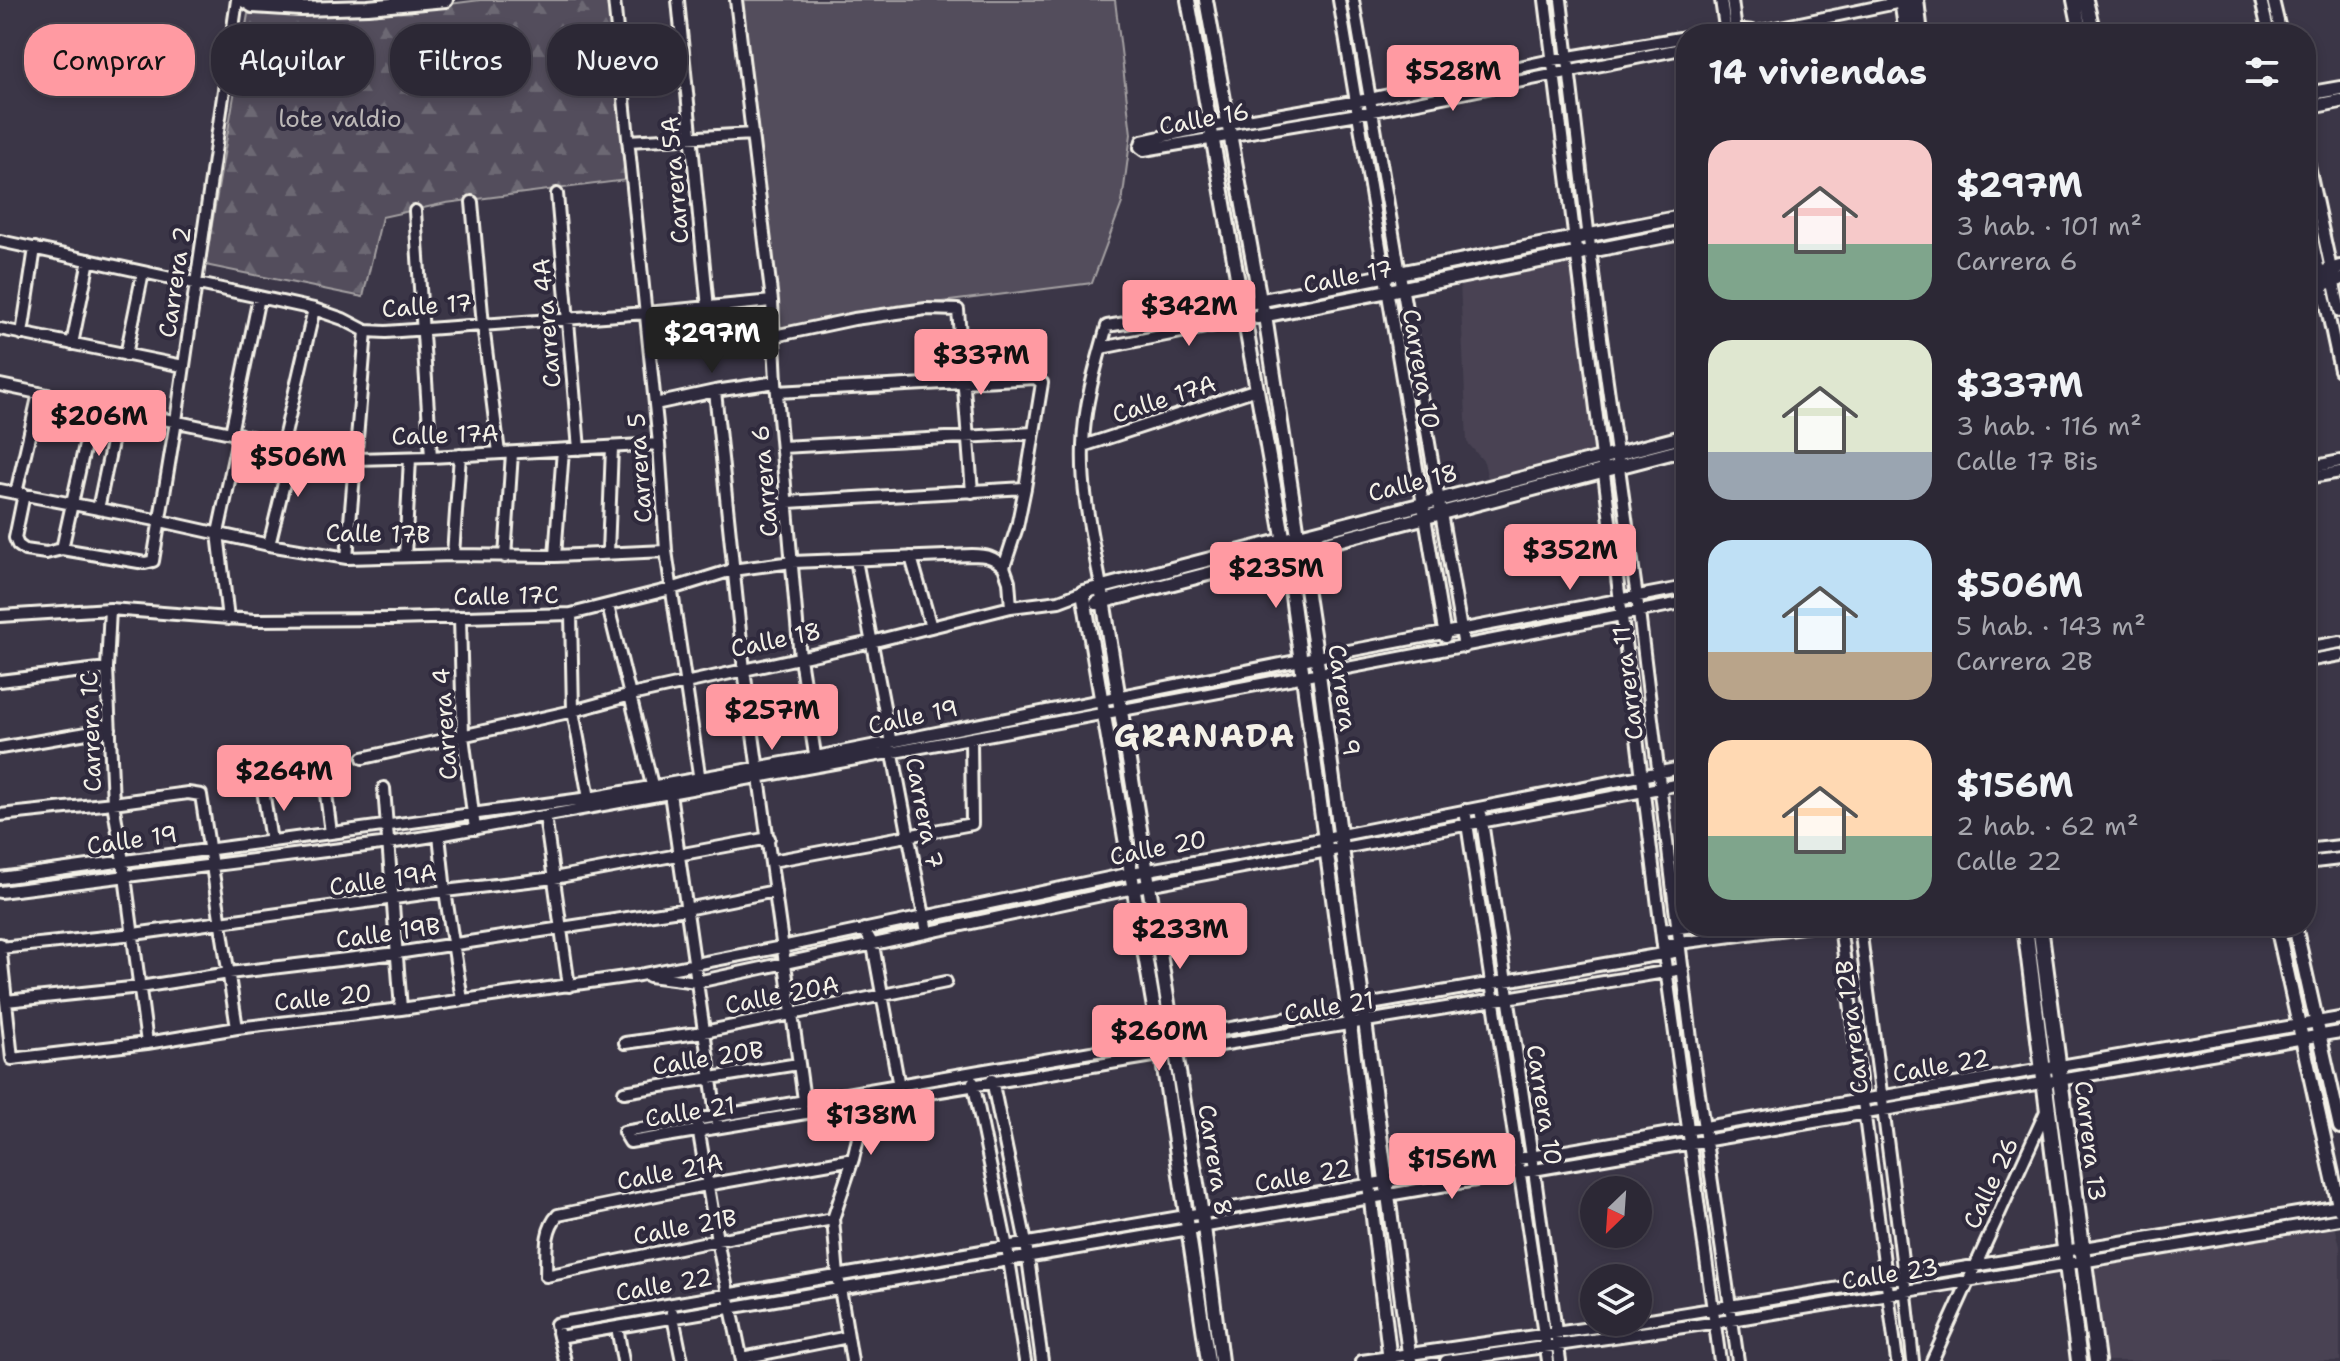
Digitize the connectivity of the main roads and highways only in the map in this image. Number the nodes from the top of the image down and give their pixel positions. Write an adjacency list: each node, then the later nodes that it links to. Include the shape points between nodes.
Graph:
1 (1908, 0): 2 (main road); 3 (main road)
2 (1907, 24)
3 (1916, 24)
4 (2026, 936): 6 (main road, Carrera 13)
5 (2041, 936): 7 (main road, Carrera 13)
6 (2079, 1361)
7 (2097, 1361)

